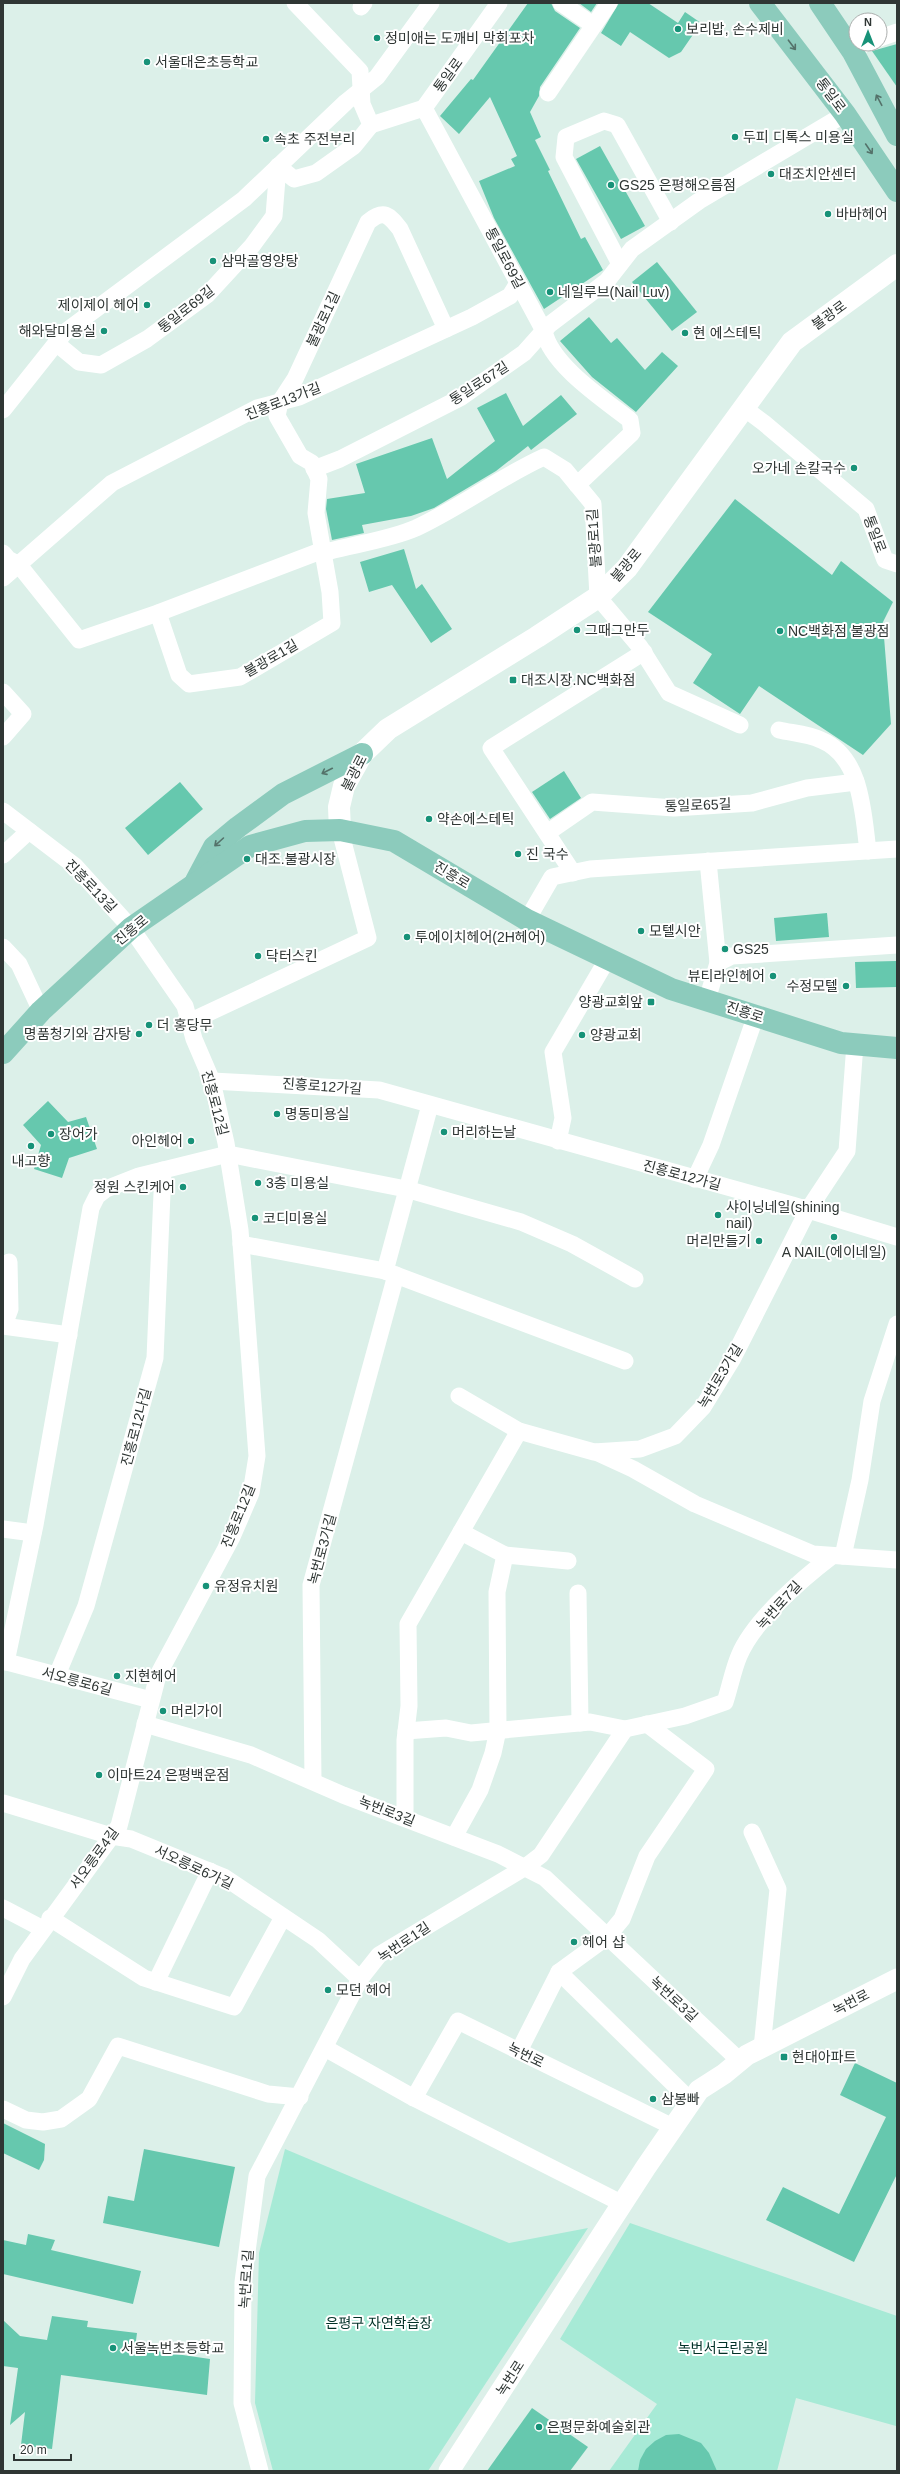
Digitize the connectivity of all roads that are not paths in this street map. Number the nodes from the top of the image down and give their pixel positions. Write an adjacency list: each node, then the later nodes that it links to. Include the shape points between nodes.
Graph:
1 (295, 3): 11 (street, via 360,70)
2 (431, 3): 11 (street, via 377,77)
3 (499, 3): 13 (street, 통일로)
4 (561, 3): 8 (street)
5 (609, 3): 8 (street)
6 (760, 3): 14 (main road, 통일로, one-way to 14)
7 (820, 3): 9 (main road)
8 (593, 25): 12 (street)
9 (848, 36)
10 (860, 52): 16 (main road, one-way to 10)
11 (360, 91): 15 (street, via 362,104); 17 (street)
12 (548, 92)
13 (424, 108): 15 (street); 22 (street, 통일로69길)
14 (845, 114): 18 (main road, 통일로, one-way to 18); 19 (street, 통일로67길, via 699,201)
15 (371, 125): 17 (street, via 354,146 316,173 294,179)
16 (897, 135)
17 (278, 166): 25 (street, via 244,199 65,332); 25 (street, 통일로69길, via 274,216 252,246 207,295 147,339 101,365 79,362)
18 (897, 191)
19 (671, 222): 20 (street, 통일로67길, via 632,250); 20 (street, via 617,125 604,121 566,137 564,157)
20 (620, 264): 24 (street, 통일로67길, via 607,281)
21 (897, 265): 27 (main road, 불광로, via 792,342)
22 (518, 283): 23 (street, 진흥로13가길, via 510,296); 24 (street, 통일로69길)
23 (446, 329): 26 (street, 진흥로13가길, via 299,397); 26 (street, 불광로1길, via 400,229 392,218 377,214 368,222 294,379)
24 (544, 331): 29 (street, 통일로67길, via 524,354 460,398 340,459); 30 (street, via 547,344 581,381 630,420 632,433)
25 (56, 343): 28 (street)
26 (280, 402): 29 (street, 불광로1길, via 276,416 300,456 312,463); 34 (street, 진흥로13가길, via 257,408 112,483)
27 (744, 408): 33 (street, 통일로, via 866,510 885,560); 36 (main road, 불광로, via 627,568)
28 (3, 410)
29 (314, 469): 31 (street, 불광로1길, via 319,479 316,513)
30 (577, 485): 31 (street, 불광로1길, via 565,470 544,456 516,470 464,503 414,528); 36 (street, 불광로1길, via 593,504)
31 (322, 552): 37 (street, 불광로1길); 37 (street, 불광로1길, via 330,592 332,623 240,677 189,684 179,675)
32 (3, 553): 34 (street)
33 (897, 564)
34 (19, 565): 35 (street, 진흥로13가길); 37 (street, 불광로1길, via 79,640)
35 (3, 578)
36 (598, 597): 38 (street); 43 (main road, 불광로, via 388,729)
37 (158, 612)
38 (644, 652): 40 (street, via 669,693); 48 (street, via 491,748)
39 (3, 692): 42 (street, via 24,714)
40 (740, 724)
41 (778, 730): 44 (street, via 821,740 843,754)
42 (3, 737)
43 (362, 754): 46 (main road, 불광로, via 344,786 339,808); 54 (main road, one-way to 54, via 283,794 221,840 214,847)
44 (856, 782): 48 (street, 통일로65길, via 807,788 752,803 674,808 592,802); 50 (street)
45 (3, 811): 47 (street, 진흥로13길)
46 (340, 830): 54 (main road, 진흥로, via 305,831 250,846); 55 (main road, 진흥로, via 394,841); 64 (street, via 368,938)
47 (29, 831): 51 (street); 56 (street, 진흥로13길, via 75,866)
48 (547, 833): 53 (street)
49 (897, 849): 50 (street)
50 (868, 851): 52 (street)
51 (3, 855)
52 (708, 861): 53 (street); 60 (street)
53 (573, 872): 55 (street, via 552,877)
54 (194, 884): 56 (main road, 진흥로)
55 (527, 920): 59 (main road, 진흥로)
56 (131, 928): 62 (main road, 진흥로); 64 (street, 진흥로12길, via 185,1006)
57 (897, 946): 60 (street, via 732,956)
58 (3, 947): 62 (street, via 19,964)
59 (608, 958): 61 (main road, 진흥로, via 671,989); 70 (street, via 553,1052 563,1118)
60 (718, 963): 61 (street)
61 (708, 1000): 63 (main road, 진흥로)
62 (41, 1011): 67 (main road, 진흥로)
63 (756, 1016): 65 (main road, 진흥로, via 842,1043); 73 (street, via 711,1145)
64 (189, 1022): 68 (street, 진흥로12길)
65 (855, 1044): 66 (main road, 진흥로); 75 (street, 녹번로3가길, via 847,1151)
66 (897, 1048)
67 (3, 1053)
68 (212, 1081): 69 (street, 진흥로12가길, via 379,1090); 71 (street, 진흥로12길)
69 (430, 1105): 70 (street, 진흥로12가길); 74 (street)
70 (558, 1141): 73 (street, 진흥로12가길)
71 (228, 1154): 72 (street); 74 (street, 진흥로12길); 77 (street, 진흥로12길)
72 (163, 1170): 83 (street, via 106,1189 97,1196 91,1208); 97 (street, 진흥로12나길, via 155,1358 88,1599)
73 (694, 1179): 75 (street, 진흥로12가길)
74 (406, 1189): 79 (street); 80 (street, via 521,1222 572,1244)
75 (808, 1210): 76 (street, 진흥로12가길); 87 (street, 녹번로3가길, via 733,1358 703,1407 676,1436 640,1449)
76 (897, 1237)
77 (242, 1244): 79 (street); 98 (street, 진흥로12길, via 257,1456 251,1493 232,1537 158,1675)
78 (9, 1262): 82 (street, via 10,1309)
79 (390, 1273): 84 (street); 105 (street, 녹번로3가길, via 371,1369 311,1585)
80 (635, 1279)
81 (897, 1324): 92 (street, via 872,1401 860,1480)
82 (4, 1325): 83 (street)
83 (69, 1336): 90 (street)
84 (625, 1361)
85 (460, 1396): 86 (street, 녹번로3가길)
86 (519, 1431): 87 (street, 녹번로3가길); 89 (street)
87 (594, 1452): 92 (street, via 633,1469 695,1504 812,1554)
88 (3, 1529): 90 (street)
89 (461, 1532): 91 (street); 104 (street, via 408,1624 409,1706)
90 (33, 1533): 96 (street)
91 (505, 1555): 94 (street); 103 (street, via 497,1592)
92 (837, 1556): 93 (street); 101 (street, 녹번로7길, via 806,1576 765,1618 739,1655 725,1702 685,1716)
93 (897, 1560)
94 (568, 1561)
95 (578, 1593): 99 (street)
96 (5, 1662): 97 (street, 서오릉로6길)
97 (57, 1675): 98 (street, 서오릉로6길)
98 (151, 1700): 100 (street, 서오릉로4길)
99 (580, 1723): 102 (street, 녹번로7길, via 590,1722); 103 (street, 녹번로7길)
100 (144, 1724): 105 (street, 녹번로3길, via 251,1755); 109 (street, 서오릉로4길, via 119,1826)
101 (647, 1724): 102 (street, 녹번로7길); 116 (street, via 706,1769 647,1856 622,1919)
102 (625, 1729): 111 (street, via 541,1854)
103 (498, 1730): 104 (street, via 471,1733 446,1728); 110 (street, via 480,1790)
104 (406, 1731): 107 (street)
105 (313, 1782): 107 (street, 녹번로3길)
106 (3, 1804): 109 (street, 서오릉로6가길)
107 (405, 1818): 110 (street, 녹번로3길)
108 (752, 1832): 123 (street, via 778,1889)
109 (111, 1836): 112 (street, 서오릉로6가길, via 131,1839); 115 (street, 서오릉로4길)
110 (454, 1837): 111 (street, 녹번로3길, via 498,1854)
111 (524, 1868): 116 (street, 녹번로3길, via 545,1878); 118 (street, 녹번로1길, via 378,1955)
112 (210, 1871): 114 (street, 서오릉로6가길); 120 (street)
113 (3, 1908): 115 (street)
114 (283, 1917): 118 (street, 서오릉로6가길, via 318,1940); 120 (street, via 234,2007)
115 (46, 1923): 120 (street, via 144,1978); 121 (street, 서오릉로4길, via 22,1959)
116 (608, 1937): 117 (street); 125 (street, 녹번로3길)
117 (559, 1972): 124 (street); 128 (street)
118 (360, 1979): 122 (street, 녹번로1길)
119 (897, 1979): 123 (street, 녹번로)
120 (156, 1982)
121 (3, 1997)
122 (325, 2048): 126 (street, 녹번로1길); 127 (street)
123 (762, 2048): 125 (street, 녹번로)
124 (519, 2051): 127 (street, 녹번로, via 458,2021); 130 (street, 녹번로)
125 (740, 2061): 128 (street, 녹번로, via 699,2090)
126 (300, 2097): 129 (street, via 268,2094 118,2046 89,2099 61,2119 43,2122 26,2120); 132 (street, 녹번로1길, via 257,2176 243,2282 242,2403)
127 (414, 2098): 131 (street)
128 (691, 2101): 130 (street, 녹번로)
129 (3, 2109)
130 (673, 2127): 131 (street, 녹번로)
131 (623, 2204): 133 (street, 녹번로)
132 (260, 2471)
133 (449, 2471)

